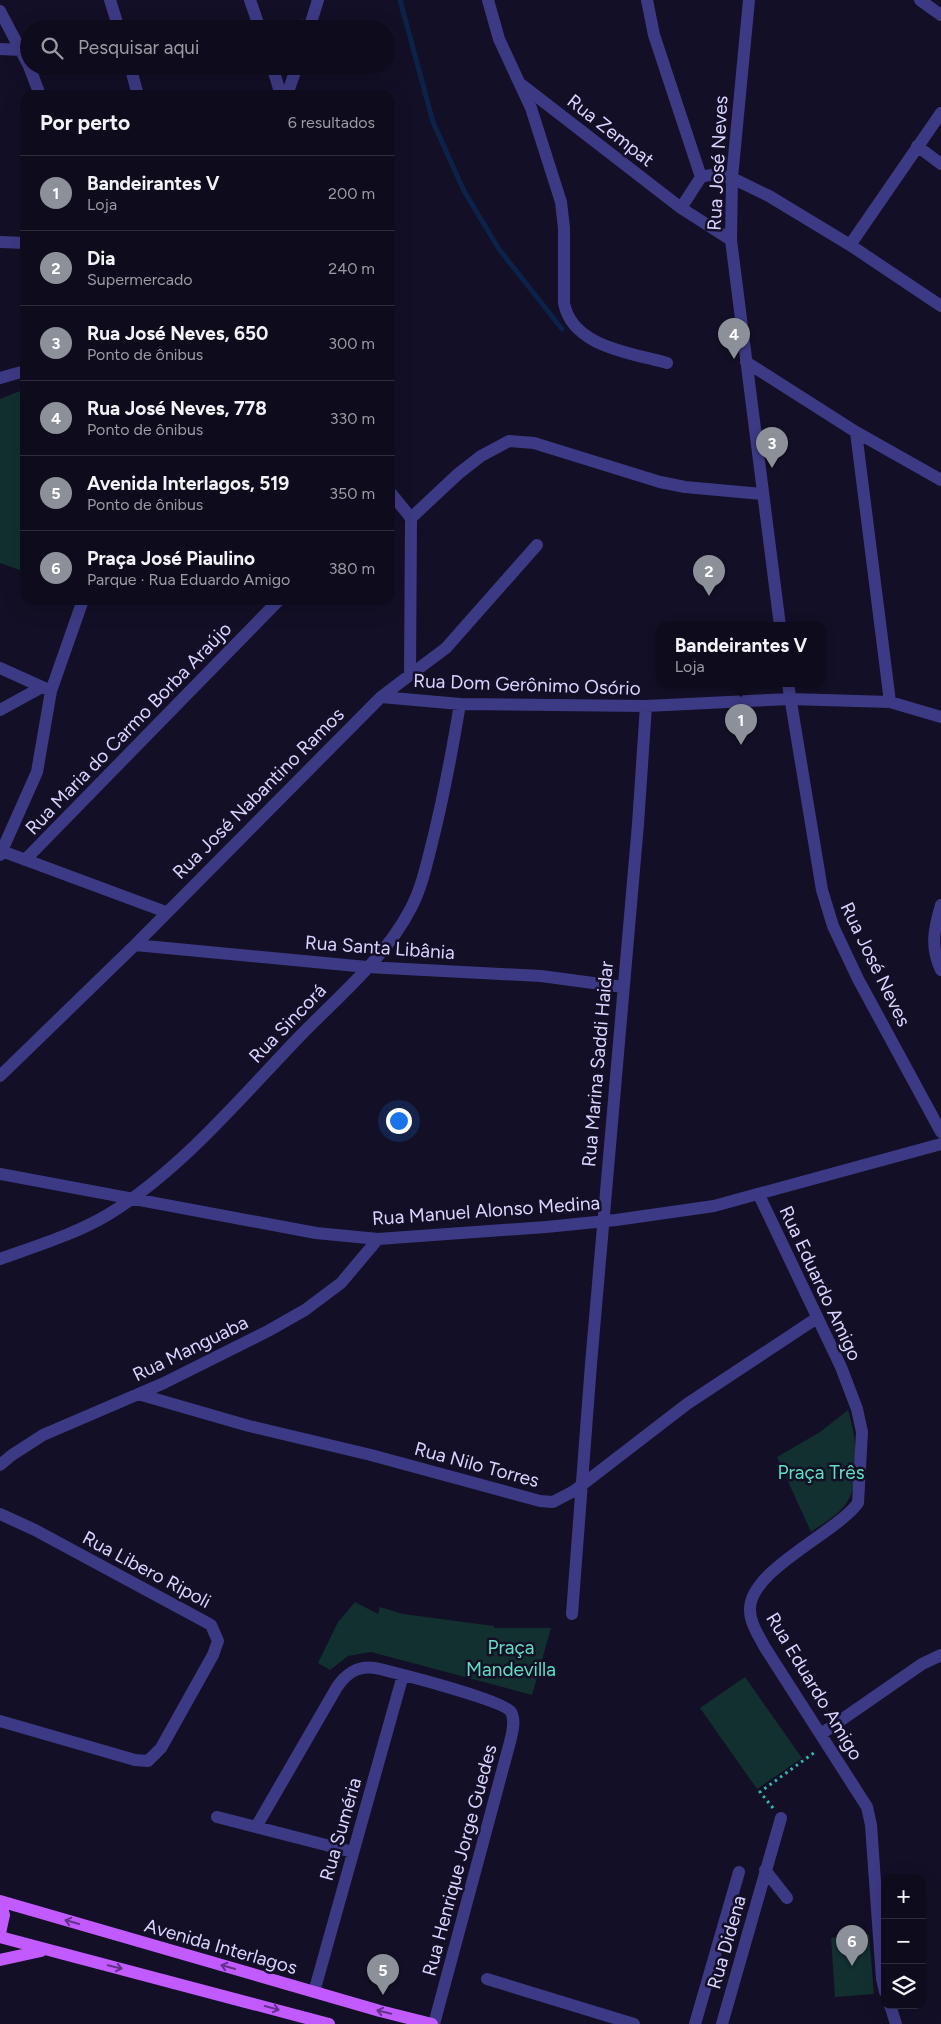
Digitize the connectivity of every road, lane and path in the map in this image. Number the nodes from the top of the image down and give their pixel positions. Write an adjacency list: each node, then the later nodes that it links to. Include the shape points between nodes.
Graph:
1 (110, 0): 10 (street)
2 (250, 0): 11 (street)
3 (318, 0): 12 (street)
4 (488, 0): 20 (street, via 499,39)
5 (646, 0): 28 (street, via 654,35)
6 (749, 0): 29 (street, Rua José Neves)
7 (920, 0): 9 (street)
8 (0, 11): 13 (street)
9 (941, 15)
10 (116, 20)
11 (257, 20)
12 (312, 20)
13 (20, 46)
14 (0, 49): 15 (street)
15 (20, 50)
16 (32, 75): 21 (street)
17 (132, 75): 22 (street)
18 (275, 75): 23 (street)
19 (294, 75): 24 (street)
20 (518, 82): 30 (street, Rua Zempat); 37 (street, via 531,108 561,202 566,313 578,329 602,345)
21 (38, 90)
22 (137, 90)
23 (279, 90)
24 (289, 90)
25 (941, 113): 26 (street)
26 (917, 146): 27 (street); 34 (street)
27 (941, 164)
28 (701, 177): 29 (street, via 714,174); 30 (street)
29 (732, 178): 31 (street, Rua José Neves); 34 (street, via 769,196)
30 (681, 208): 31 (street, Rua Zempat)
31 (731, 240): 36 (street, Rua José Neves)
32 (0, 242): 33 (street)
33 (20, 243)
34 (850, 246): 35 (street)
35 (941, 306)
36 (746, 362): 40 (street); 42 (street, Rua José Neves)
37 (667, 363)
38 (20, 372): 39 (street)
39 (0, 378)
40 (856, 432): 41 (street); 55 (street)
41 (941, 480)
42 (762, 494): 44 (street, via 660,482 534,443 509,441 458,474); 48 (street, Rua José Neves)
43 (395, 498): 44 (street)
44 (412, 518): 50 (street)
45 (536, 545): 50 (street, Rua José Nabantino Ramos, via 446,648)
46 (81, 605): 52 (street)
47 (274, 605): 61 (street, Rua Maria do Carmo Borba Araújo)
48 (779, 622)
49 (0, 668): 52 (street)
50 (410, 675): 53 (street, Rua José Nabantino Ramos)
51 (788, 687): 54 (street, Rua José Neves)
52 (46, 689): 58 (street); 60 (street, via 37,772)
53 (380, 697): 56 (street, Rua Dom Gerônimo Osório); 63 (street, Rua José Nabantino Ramos)
54 (790, 699): 55 (street, Rua Dom Gerônimo Osório); 57 (street, Rua Dom Gerônimo Osório); 69 (street, Rua José Neves, via 822,890 833,926)
55 (890, 702): 59 (street, Rua Dom Gerônimo Osório)
56 (460, 704): 57 (street, Rua Dom Gerônimo Osório); 65 (street, Rua Sincorá, via 440,812 423,877 412,907 398,931)
57 (646, 706): 67 (street, Rua Marina Saddi Haidar)
58 (0, 710)
59 (941, 717)
60 (1, 853): 61 (street)
61 (25, 860): 63 (street)
62 (941, 905): 66 (street, via 933,948)
63 (166, 912): 64 (street, Rua José Nabantino Ramos)
64 (135, 945): 65 (street, Rua Santa Libânia); 68 (street, Rua José Nabantino Ramos)
65 (367, 967): 67 (street, Rua Santa Libânia, via 541,976); 73 (street, Rua Sincorá, via 183,1157)
66 (941, 970)
67 (623, 987): 74 (street, Rua Marina Saddi Haidar)
68 (0, 1076)
69 (941, 1132)
70 (941, 1144): 72 (street, Rua Manuel Alonso Medina)
71 (0, 1174): 73 (street, Rua Manuel Alonso Medina)
72 (759, 1195): 74 (street, Rua Manuel Alonso Medina, via 714,1206); 77 (street, Rua Eduardo Amigo)
73 (133, 1197): 75 (street, Rua Manuel Alonso Medina, via 316,1233); 76 (street, Rua Sincorá, via 68,1234)
74 (603, 1221): 75 (street, Rua Manuel Alonso Medina); 80 (street, Rua Marina Saddi Haidar)
75 (378, 1239): 78 (street, Rua Manguaba, via 342,1282 305,1310)
76 (0, 1260)
77 (817, 1318): 80 (street, Rua Nilo Torres, via 687,1404); 86 (street, Rua Eduardo Amigo, via 841,1367 862,1427 859,1496 853,1509 763,1581 753,1595 750,1609 754,1627)
78 (138, 1394): 79 (street, Rua Manguaba, via 43,1435); 80 (street, Rua Nilo Torres, via 540,1501 553,1502)
79 (0, 1465)
80 (582, 1484): 82 (street, Rua Marina Saddi Haidar)
81 (0, 1514): 85 (street, Rua Libero Ripoli, via 212,1625 218,1641 161,1748 148,1761)
82 (572, 1614)
83 (941, 1656): 86 (street, via 922,1664)
84 (403, 1675): 89 (street, via 372,1667 347,1674); 90 (street, Rua Suméria); 103 (street, Rua Henrique Jorge Guedes, via 506,1706 513,1718 510,1742)
85 (0, 1721)
86 (824, 1738): 88 (path, via 760,1792); 98 (street, Rua Eduardo Amigo, via 864,1800 869,1815)
87 (217, 1817): 89 (street)
88 (781, 1818): 91 (street, Rua Didena)
89 (256, 1827): 90 (street)
90 (353, 1852): 100 (street, Rua Suméria)
91 (766, 1870): 93 (street); 106 (street, Rua Didena)
92 (740, 1872): 105 (street)
93 (786, 1898)
94 (0, 1901): 95 (main road, via 4,1920); 100 (main road, Avenida Interlagos, one-way to 94)
95 (0, 1935): 96 (main road)
96 (45, 1950): 97 (main road); 102 (main road, one-way to 102)
97 (0, 1960)
98 (881, 1966)
99 (486, 1979): 104 (street)
100 (314, 1992): 103 (main road, Avenida Interlagos, one-way to 100)
101 (891, 2009): 107 (street)
102 (329, 2024)
103 (433, 2024)
104 (634, 2024)
105 (695, 2024)
106 (722, 2024)
107 (896, 2024)

